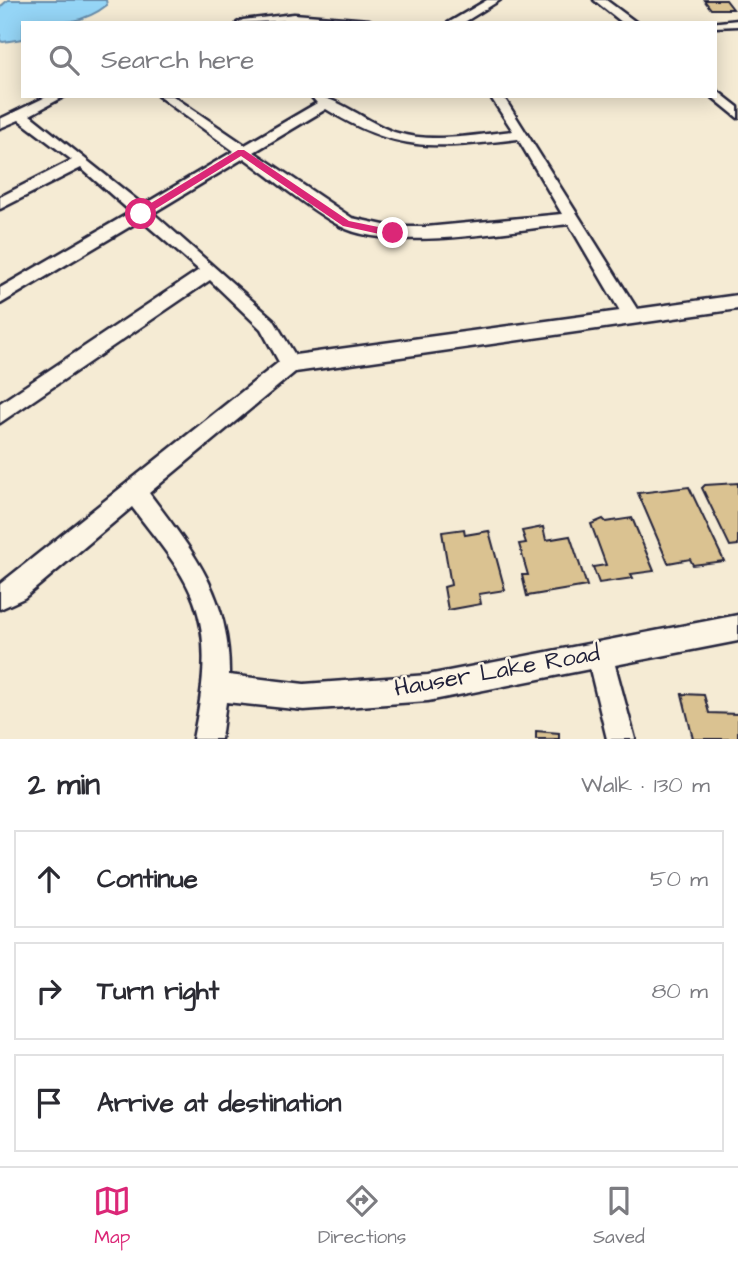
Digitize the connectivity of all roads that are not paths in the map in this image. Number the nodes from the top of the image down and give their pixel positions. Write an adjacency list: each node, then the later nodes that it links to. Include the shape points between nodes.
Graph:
1 (495, 0): 5 (street)
2 (599, 0): 6 (street)
3 (264, 21): 4 (street, via 305,17)
4 (348, 21)
5 (458, 21)
6 (628, 21)
7 (738, 23): 8 (street)
8 (717, 24)
9 (717, 95): 15 (street)
10 (55, 98): 14 (street)
11 (167, 98): 18 (street)
12 (497, 98): 17 (street)
13 (321, 99): 17 (street, via 399,138 438,142); 18 (street)
14 (20, 114): 16 (street); 19 (street)
15 (738, 114)
16 (0, 124)
17 (522, 134): 22 (street)
18 (241, 152): 21 (street); 22 (street, via 347,223 368,229 426,233)
19 (82, 161): 20 (street); 21 (street)
20 (0, 204)
21 (141, 214): 23 (street); 24 (street)
22 (573, 218): 26 (street)
23 (211, 271): 27 (street, via 267,324); 28 (street)
24 (0, 297)
25 (738, 302): 26 (street)
26 (633, 317): 27 (street)
27 (290, 364): 29 (street)
28 (0, 414)
29 (134, 491): 30 (street); 33 (street, via 192,572 211,614)
30 (0, 597)
31 (738, 628): 32 (street, Hauser Lake Road)
32 (599, 653): 33 (street, Hauser Lake Road, via 414,690 304,697); 35 (street)
33 (213, 687): 34 (street)
34 (207, 739)
35 (621, 739)

